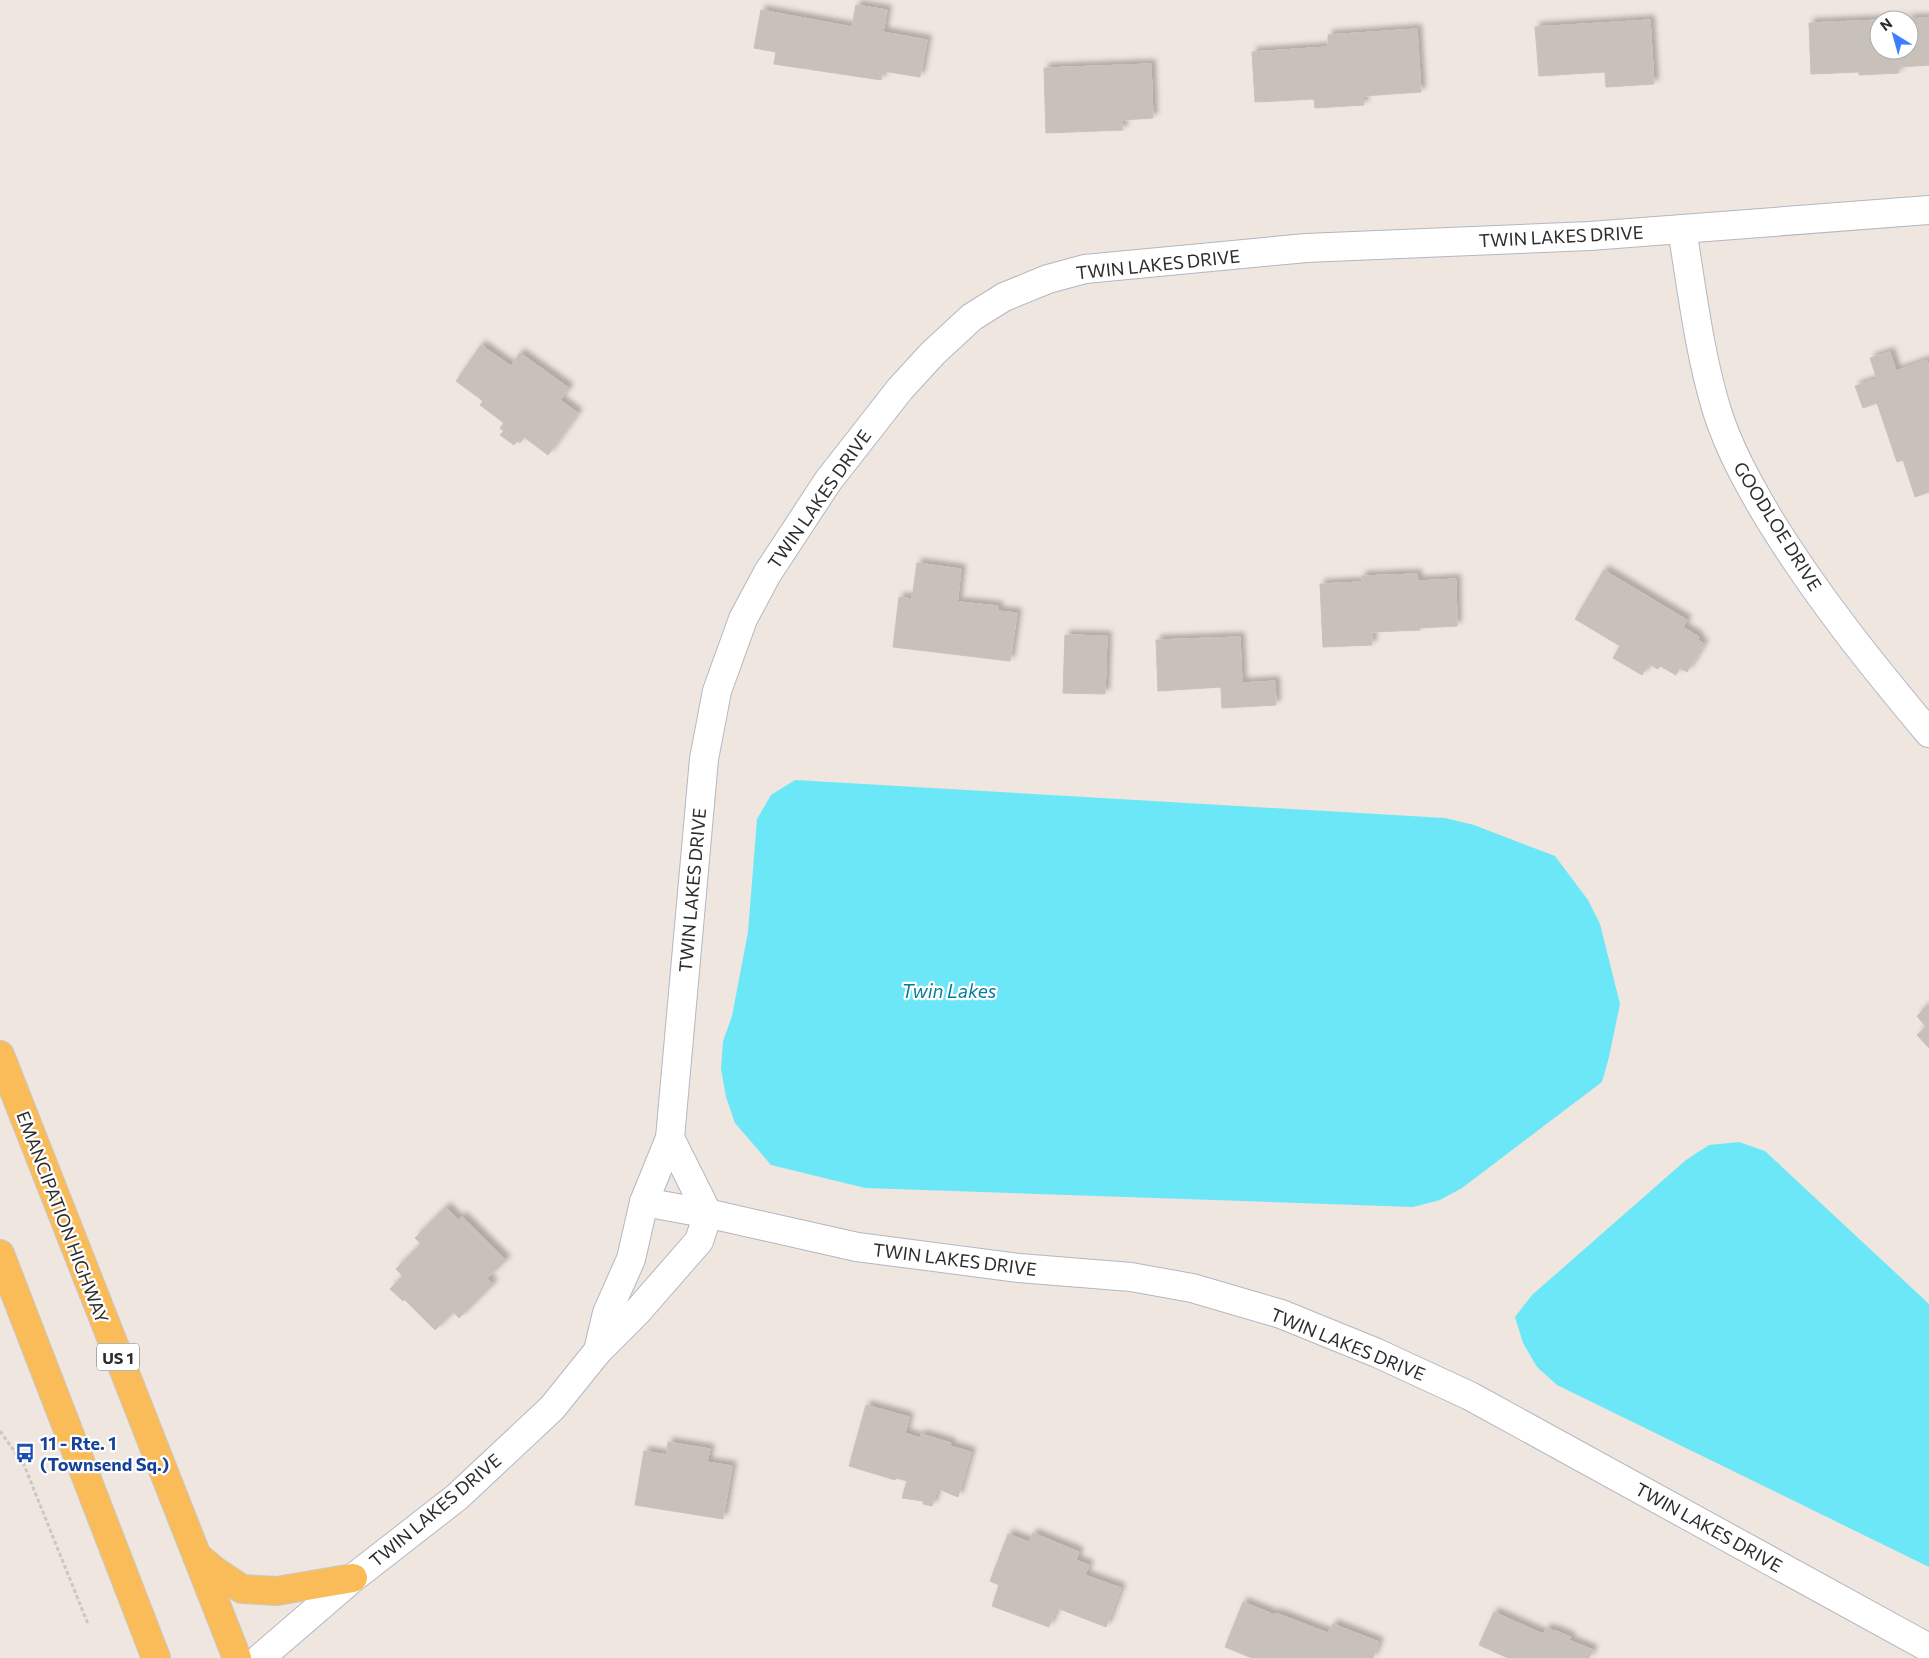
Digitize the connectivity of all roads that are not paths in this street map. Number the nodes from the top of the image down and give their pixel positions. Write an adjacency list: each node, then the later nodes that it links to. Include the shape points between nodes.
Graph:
1 (1929, 210): 2 (street, TWIN LAKES DRIVE)
2 (1682, 229): 3 (street, GOODLOE DRIVE, via 1704,359 1717,412 1741,471 1792,557 1869,662); 5 (street, TWIN LAKES DRIVE, via 1306,248 1085,269 1048,278 1004,297 972,317 900,389 828,481 742,618 717,691 704,759)
3 (1929, 733)
4 (0, 1055): 10 (main road, EMANCIPATION HIGHWAY / US 1)
5 (670, 1138): 6 (street, TWIN LAKES DRIVE); 7 (street)
6 (644, 1202): 7 (street, TWIN LAKES DRIVE); 9 (street, TWIN LAKES DRIVE, via 631,1260 606,1313)
7 (708, 1214): 9 (street, TWIN LAKES DRIVE, via 699,1241); 12 (street, TWIN LAKES DRIVE, via 857,1247 1019,1268 1140,1279 1192,1288 1281,1314 1470,1396)
8 (0, 1254): 13 (main road)
9 (598, 1351): 11 (street, TWIN LAKES DRIVE, via 552,1408 465,1490)
10 (196, 1554): 11 (main road, via 215,1572 242,1589 277,1591); 14 (main road, EMANCIPATION HIGHWAY / US 1)
11 (354, 1578): 15 (street, TWIN LAKES DRIVE)
12 (1929, 1648)
13 (156, 1658)
14 (237, 1658)
15 (260, 1658)

